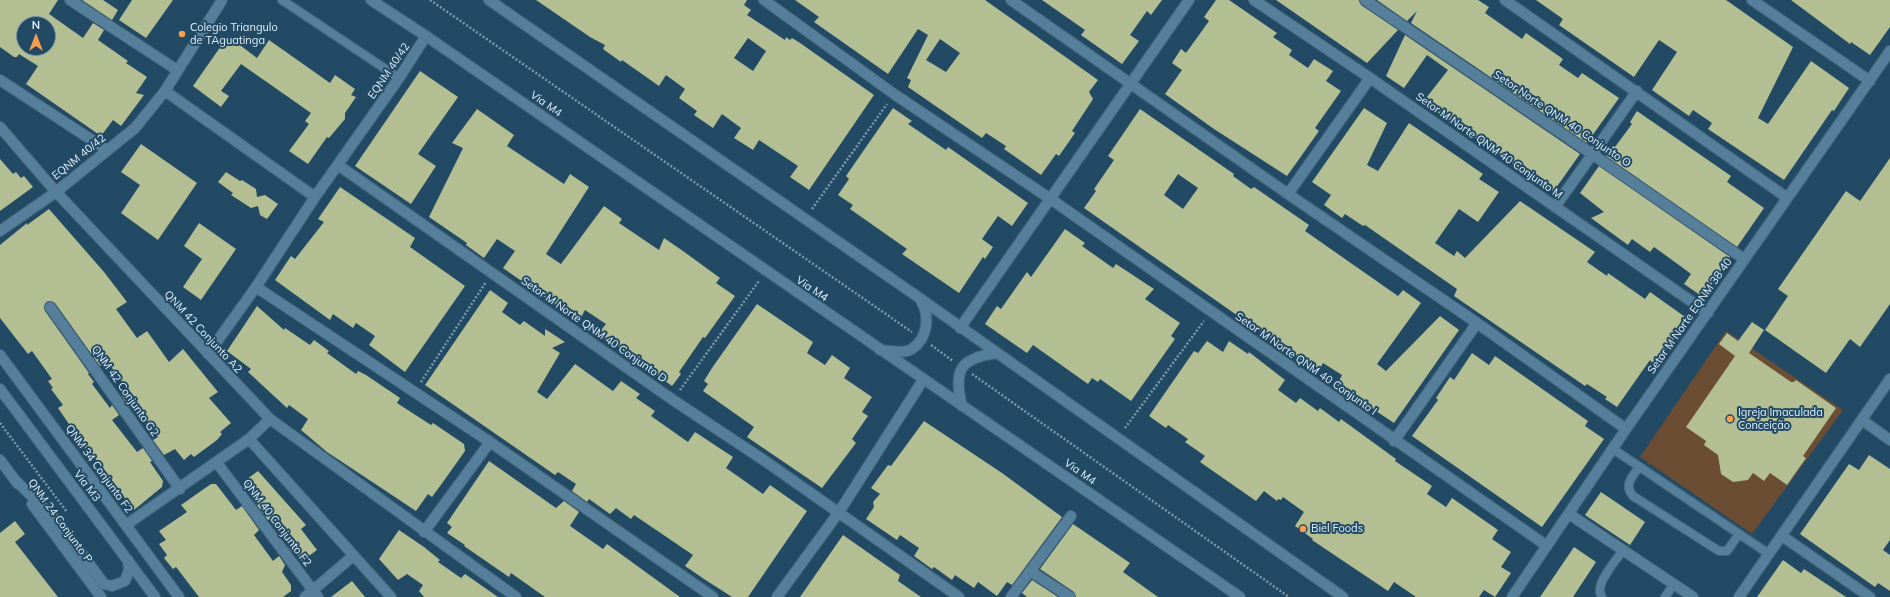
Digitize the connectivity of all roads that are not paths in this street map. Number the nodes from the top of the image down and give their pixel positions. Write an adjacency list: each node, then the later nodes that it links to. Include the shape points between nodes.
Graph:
1 (70, 0): 15 (street)
2 (222, 0): 15 (street, EQNM 40/42)
3 (282, 0): 16 (lane)
4 (371, 0): 13 (street, Via M4)
5 (489, 0): 36 (street)
6 (764, 0): 31 (street, Setor M Norte QNM 40 Conjunto I, via 894,94)
7 (1011, 0): 20 (street)
8 (1189, 0): 20 (street)
9 (1254, 0): 17 (street, Setor M Norte QNM 40 Conjunto M)
10 (1365, 0): 25 (street, Setor Norte QNM 40 Conjunto O)
11 (1505, 0): 22 (street)
12 (1752, 0): 19 (street)
13 (426, 36): 16 (street, EQNM 40/42); 41 (street, Via M4)
14 (1890, 50): 19 (street, Setor M Norte EQNM 38 40)
15 (178, 70): 21 (street, EQNM 40/42)
16 (399, 78): 26 (street, EQNM 40/42)
17 (1370, 78): 28 (street); 32 (street, Setor M Norte QNM 40 Conjunto M)
18 (0, 80): 24 (street)
19 (1870, 81): 30 (street, Setor M Norte EQNM 38 40)
20 (1131, 83): 28 (street); 31 (street)
21 (165, 91): 24 (street, EQNM 40/42, via 135,128); 29 (street)
22 (1637, 91): 25 (street); 30 (street)
23 (0, 126): 27 (street, QNM 42 Conjunto A2)
24 (107, 150): 27 (street, EQNM 40/42)
25 (1592, 154): 32 (street); 34 (street, Setor Norte QNM 40 Conjunto O)
26 (338, 165): 29 (street, EQNM 40/42); 62 (street, Setor M Norte QNM 40 Conjunto D, via 673,400)
27 (56, 192): 33 (street, EQNM 40/42); 42 (street, QNM 42 Conjunto A2)
28 (1288, 194): 39 (street)
29 (315, 197): 35 (street, EQNM 40/42)
30 (1786, 197): 34 (street, Setor M Norte EQNM 38 40)
31 (1052, 200): 40 (street); 54 (street, Setor M Norte QNM 40 Conjunto I)
32 (1555, 207): 38 (street, Setor M Norte QNM 40 Conjunto M)
33 (0, 232)
34 (1744, 259): 38 (street, Setor M Norte EQNM 38 40)
35 (256, 287): 42 (street, EQNM 40/42); 55 (street)
36 (918, 297): 40 (street); 41 (street, via 926,310 927,322 921,338 911,349 899,352)
37 (50, 307): 61 (street, QNM 42 Conjunto G2)
38 (1708, 314): 51 (street, Setor M Norte EQNM 38 40)
39 (1477, 323): 51 (street); 54 (street)
40 (960, 328): 43 (street)
41 (880, 350): 46 (street, Via M4)
42 (208, 354): 49 (street, QNM 42 Conjunto A2)
43 (997, 354): 48 (street, via 971,358 962,368 958,379 958,393); 76 (street)
44 (0, 355): 65 (street, QNM 34 Conjunto F2)
45 (1890, 379): 50 (street)
46 (922, 380): 48 (street, Via M4); 62 (street)
47 (0, 389): 73 (street, Via M3)
48 (962, 406): 88 (street, Via M4)
49 (270, 419): 52 (street); 66 (street, QNM 42 Conjunto A2)
50 (1862, 420): 53 (street); 68 (street)
51 (1626, 429): 56 (street, Setor M Norte EQNM 38 40)
52 (249, 439): 58 (street); 72 (street)
53 (1890, 440)
54 (1394, 441): 69 (street, Setor M Norte QNM 40 Conjunto I)
55 (490, 442): 66 (street); 83 (street)
56 (1613, 449): 59 (lane); 63 (street, Setor M Norte EQNM 38 40)
57 (0, 460): 60 (street, QNM 24 Conjunto P)
58 (217, 463): 61 (street); 77 (street, QNM 40 Conjunto F2)
59 (1639, 467): 67 (lane); 67 (lane, via 1628,484 1633,496 1719,551 1727,551)
60 (14, 479): 73 (street, via 60,524 104,584 116,586 125,580 129,570); 78 (street, QNM 24 Conjunto P)
61 (180, 488): 65 (street)
62 (838, 512): 84 (street); 85 (street, Setor M Norte QNM 40 Conjunto D)
63 (1569, 514): 69 (street, Setor M Norte EQNM 38 40); 70 (street)
64 (1071, 516): 74 (street)
65 (126, 526): 80 (street, QNM 34 Conjunto F2)
66 (424, 532): 82 (street, QNM 42 Conjunto A2)
67 (1739, 534): 71 (lane)
68 (1782, 536): 71 (street); 95 (street)
69 (1547, 546): 90 (street, Setor M Norte EQNM 38 40)
70 (1623, 550): 75 (street); 91 (lane, via 1601,582 1599,588)
71 (1769, 554): 94 (street)
72 (353, 556): 77 (street); 81 (street)
73 (128, 560): 79 (street, Via M3)
74 (1030, 571): 86 (street); 87 (street)
75 (1674, 584): 92 (lane); 93 (street)
76 (1332, 592): 89 (street)
77 (312, 595)
78 (101, 597)
79 (155, 597)
80 (180, 597)
81 (391, 597)
82 (516, 597)
83 (713, 597)
84 (777, 597)
85 (959, 597)
86 (1011, 597)
87 (1070, 597)
88 (1240, 597)
89 (1343, 597)
90 (1512, 597)
91 (1602, 597)
92 (1665, 597)
93 (1693, 597)
94 (1738, 597)
95 (1870, 597)

